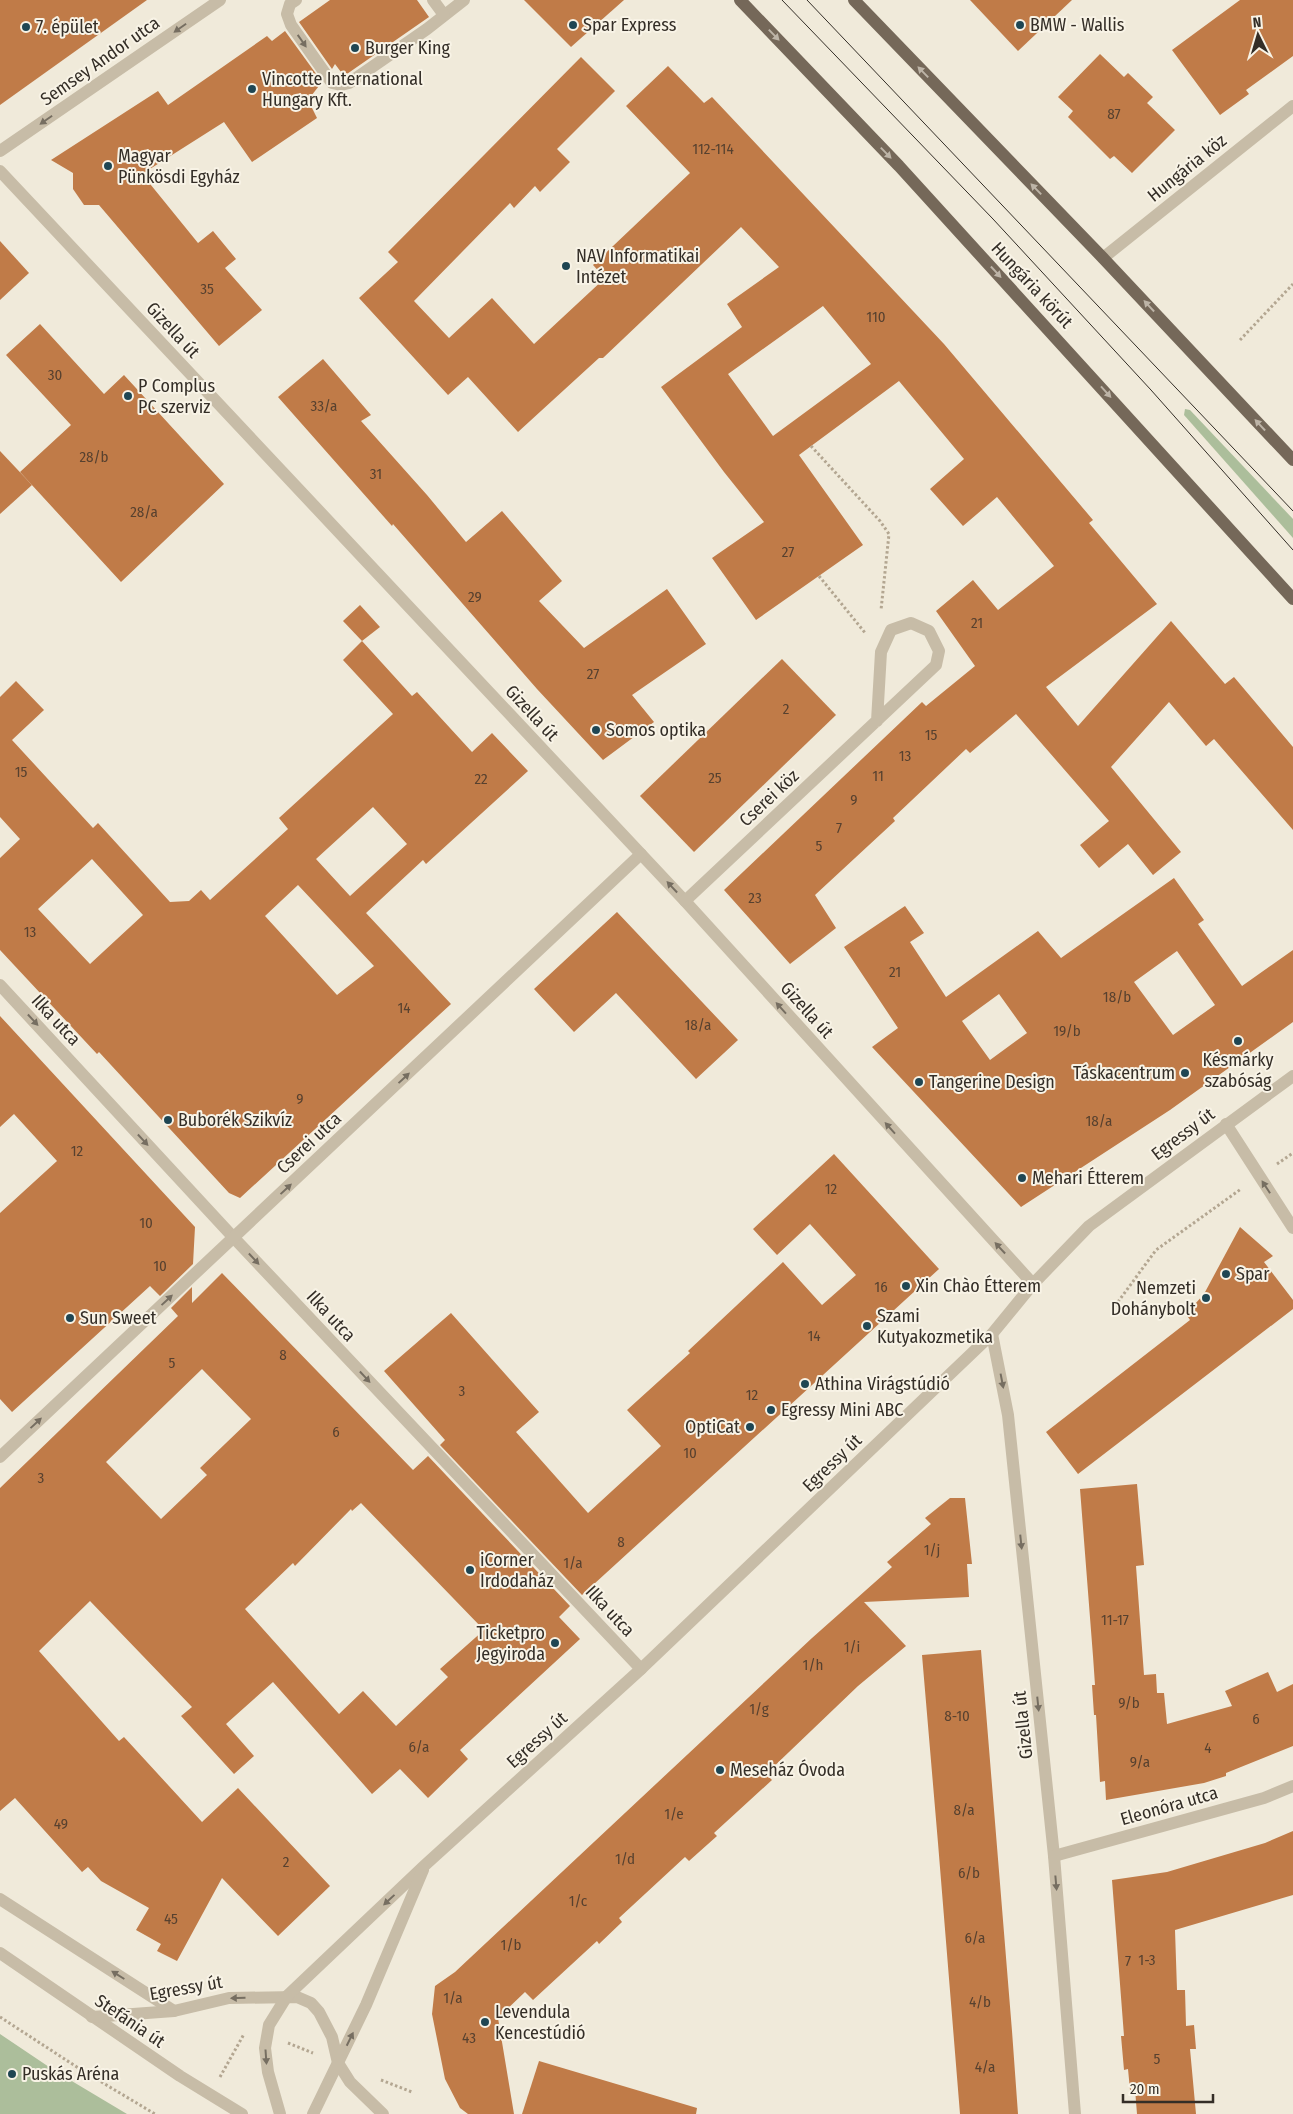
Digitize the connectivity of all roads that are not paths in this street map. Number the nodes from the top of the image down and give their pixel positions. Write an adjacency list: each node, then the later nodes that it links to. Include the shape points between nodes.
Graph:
1 (220, 0): 9 (street, Semsey Andor utca, one-way to 9)
2 (296, 0): 7 (street, one-way to 7, via 290,4 287,14 290,25 332,84 341,85 349,84)
3 (433, 0): 7 (street)
4 (464, 0): 7 (street)
5 (740, 0): 13 (main road, Hungária körút, one-way to 13, via 913,181)
6 (854, 0): 11 (main road, one-way to 6)
7 (444, 15)
8 (1293, 106): 11 (street, Hungária köz)
9 (0, 151)
10 (0, 171): 15 (street, Gizella út)
11 (1104, 258): 12 (main road, one-way to 11)
12 (1293, 460)
13 (1293, 599)
14 (877, 721): 14 (street, Cserei köz, via 936,665 939,651 929,631 911,623 891,630 881,652); 16 (street, Cserei köz)
15 (642, 854): 16 (street, Gizella út, one-way to 15); 21 (street, Cserei utca, one-way to 15)
16 (685, 901): 22 (street, Gizella út, one-way to 16)
17 (0, 984): 21 (street, Ilka utca, one-way to 21)
18 (1293, 1076): 19 (street, Egressy út)
19 (1226, 1124): 20 (street, one-way to 19); 22 (street, Egressy út, via 1090,1226)
20 (1293, 1228)
21 (234, 1238): 24 (street, Cserei utca, one-way to 21); 25 (street, Ilka utca, one-way to 25)
22 (1033, 1284): 23 (street, Egressy út)
23 (992, 1334): 25 (street, Egressy út); 27 (street, Gizella út, one-way to 27, via 1008,1416)
24 (0, 1457)
25 (641, 1669): 28 (street, Egressy út)
26 (1293, 1786): 27 (street, Eleonóra utca, via 1264,1798)
27 (1054, 1856): 39 (street, Gizella út, one-way to 39)
28 (424, 1866): 31 (street, Egressy út, one-way to 31); 34 (street, Egressy út, one-way to 28)
29 (0, 1899): 32 (street, one-way to 29)
30 (0, 1953): 33 (street, Stefánia út)
31 (287, 1996): 32 (street, Egressy út, one-way to 32, via 229,1998); 34 (street, via 305,2000 319,2012 332,2037); 36 (street, Egressy út, one-way to 36, via 270,2025 265,2048)
32 (174, 2011): 33 (street, Egressy út)
33 (92, 2017): 35 (street, Stefánia út)
34 (338, 2063): 37 (street, Egressy út); 38 (street, via 366,2100)
35 (242, 2114)
36 (280, 2114)
37 (313, 2114)
38 (384, 2114)
39 (1075, 2114)

